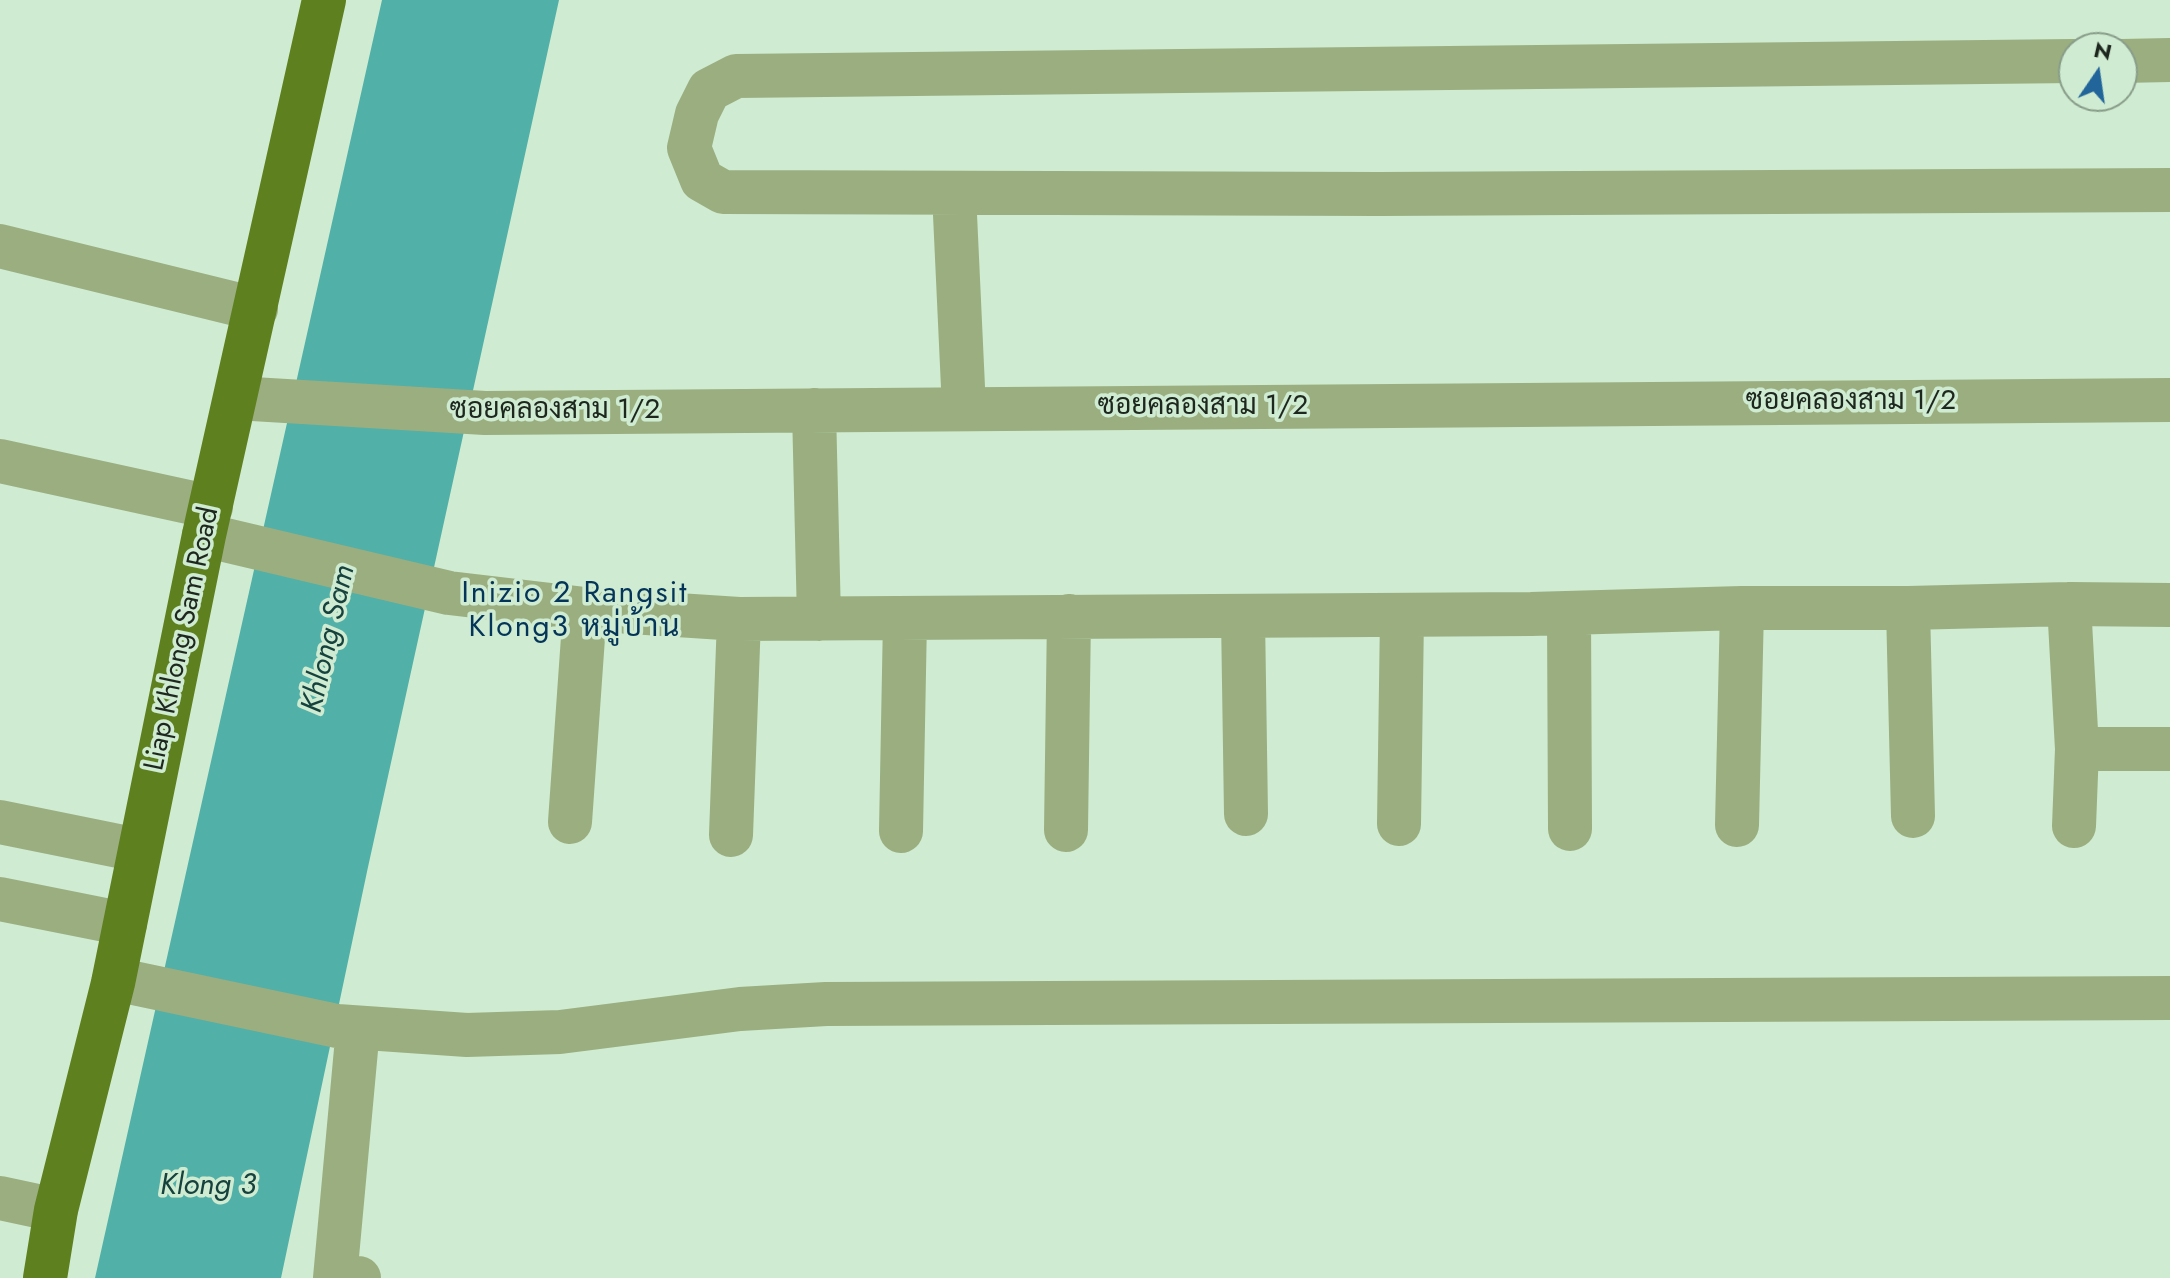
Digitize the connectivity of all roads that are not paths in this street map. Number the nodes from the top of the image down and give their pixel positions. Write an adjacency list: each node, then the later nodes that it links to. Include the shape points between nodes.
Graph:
1 (324, 0): 8 (main road, Liap Khlong Sam Road)
2 (2170, 60): 4 (street)
3 (2058, 61): 6 (street, via 736,76 709,90 697,114 689,148 702,180 723,192)
4 (2138, 61)
5 (2170, 190): 6 (street)
6 (954, 193): 11 (street)
7 (0, 246): 8 (street)
8 (256, 309): 9 (main road, Liap Khlong Sam Road)
9 (256, 400): 12 (street, ซอยคลองสาม 1/2, via 485,413); 14 (main road, Liap Khlong Sam Road)
10 (2170, 400): 11 (street, ซอยคลองสาม 1/2)
11 (964, 409): 12 (street, ซอยคลองสาม 1/2)
12 (814, 410): 25 (street)
13 (0, 461): 14 (street)
14 (207, 521): 19 (street, via 250,546 449,593); 40 (main road, Liap Khlong Sam Road)
15 (2069, 604): 16 (street); 18 (street); 27 (street)
16 (2170, 605)
17 (1742, 608): 18 (street); 20 (street); 34 (street)
18 (1908, 608): 30 (street)
19 (585, 609): 24 (street); 32 (street)
20 (1569, 613): 22 (street); 36 (street)
21 (1069, 616): 23 (street); 26 (street); 37 (street)
22 (1402, 616): 23 (street); 33 (street)
23 (1243, 617): 29 (street)
24 (739, 619): 25 (street); 39 (street)
25 (819, 619): 26 (street)
26 (905, 619): 38 (street)
27 (2077, 749): 28 (street); 35 (street)
28 (2170, 749)
29 (1246, 814)
30 (1913, 816)
31 (0, 822): 40 (street)
32 (570, 822)
33 (1399, 824)
34 (1737, 825)
35 (2074, 826)
36 (1570, 829)
37 (1066, 830)
38 (901, 831)
39 (731, 835)
40 (138, 850): 42 (main road, Liap Khlong Sam Road)
41 (0, 899): 42 (street)
42 (125, 924): 43 (main road, Liap Khlong Sam Road)
43 (118, 982): 45 (street); 47 (main road, Liap Khlong Sam Road)
44 (2170, 998): 45 (street, via 826,1004 740,1009 560,1032 467,1035)
45 (347, 1027): 49 (street, via 335,1278)
46 (0, 1198): 47 (street)
47 (56, 1210): 48 (main road, Liap Khlong Sam Road)
48 (45, 1278)
49 (359, 1278)

